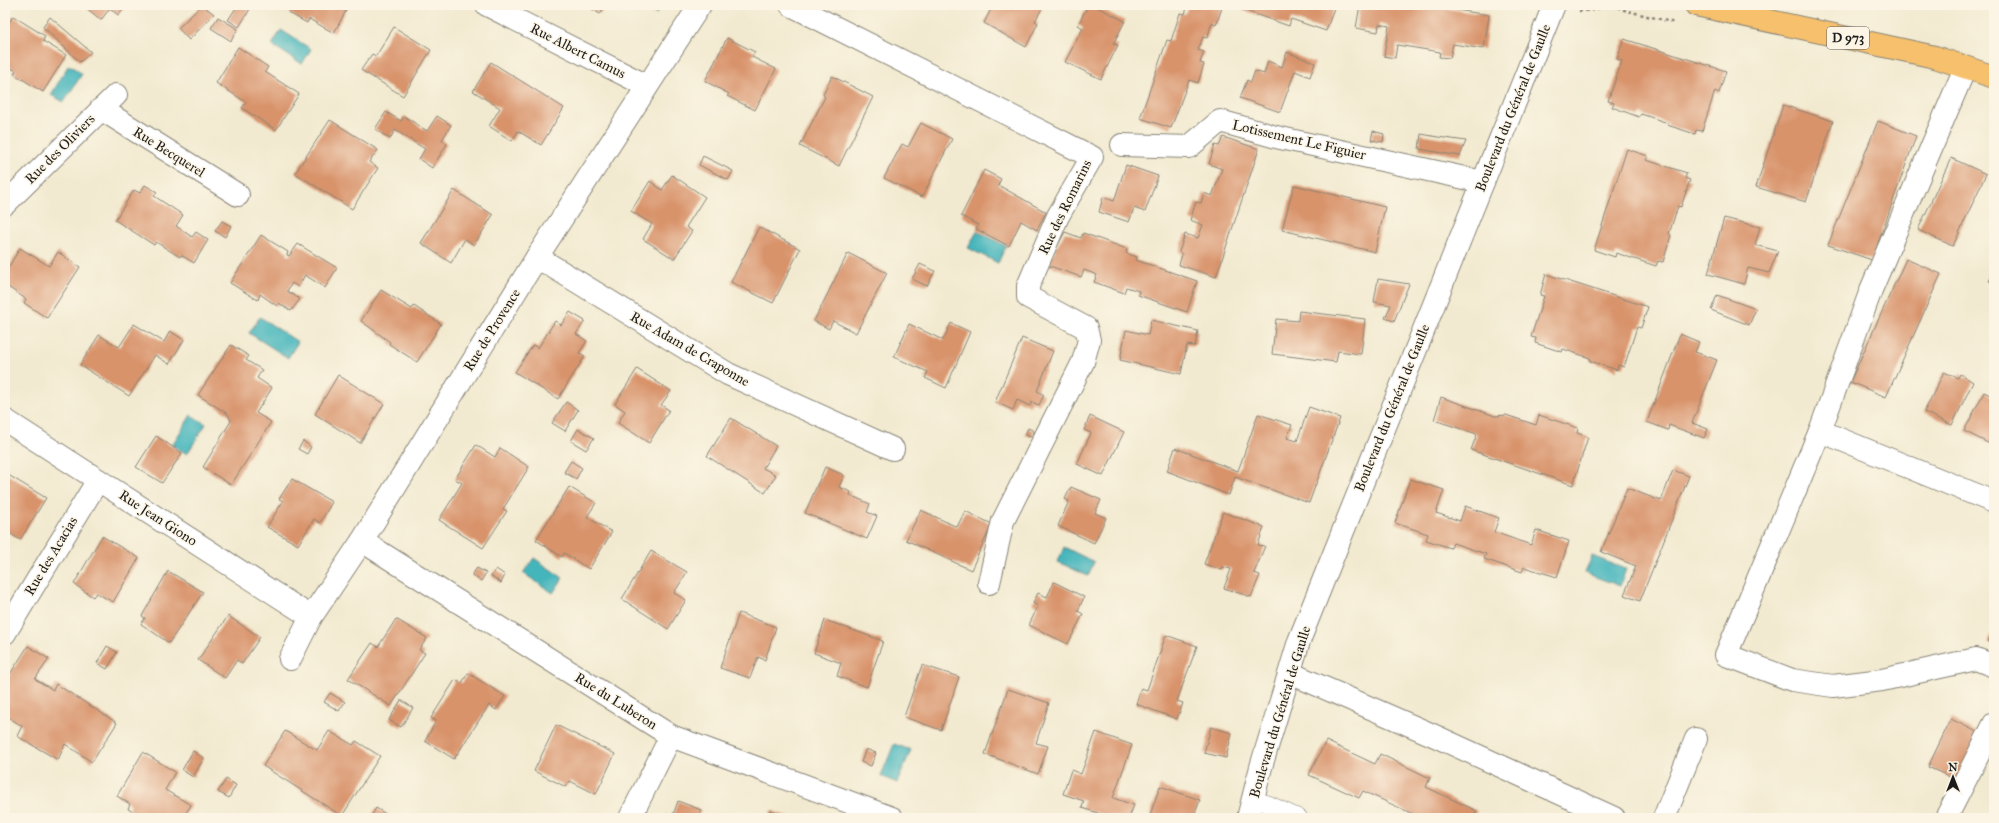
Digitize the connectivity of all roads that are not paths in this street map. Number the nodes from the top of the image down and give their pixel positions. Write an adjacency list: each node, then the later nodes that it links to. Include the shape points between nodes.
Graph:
1 (487, 5): 8 (street, Rue Albert Camus)
2 (700, 5): 8 (street, Rue de Provence)
3 (792, 5): 21 (street, Rue des Romarins, via 1092,157 1058,216 1028,286 1028,297 1086,328 1089,340 1083,362 1003,521)
4 (1554, 5): 11 (street, Boulevard du Général de Gaulle)
5 (1698, 5): 6 (main road, D 973, via 1935,57)
6 (1965, 68): 7 (main road, D 973); 16 (street, via 1871,290)
7 (1994, 77)
8 (647, 86): 14 (street, Rue de Provence)
9 (108, 102): 12 (street, Rue Becquerel); 13 (street, Rue des Oliviers)
10 (1122, 144): 11 (street, Lotissement Le Figuier, via 1189,148 1220,122 1276,137)
11 (1483, 182): 26 (street, Boulevard du Général de Gaulle, via 1326,572)
12 (238, 195)
13 (5, 204)
14 (537, 257): 17 (street, Rue Adam de Craponne, via 728,374); 20 (street, Rue de Provence)
15 (5, 420): 18 (street, Rue Jean Giono)
16 (1820, 431): 19 (street); 25 (street, via 1726,655 1792,680 1833,686 1882,680 1976,659)
17 (893, 449)
18 (98, 480): 22 (street, Rue Jean Giono); 23 (street, Rue des Acacias)
19 (1994, 502)
20 (362, 541): 22 (street, Rue de Provence); 28 (street, Rue du Luberon)
21 (989, 583)
22 (311, 617): 24 (street, Rue de Provence)
23 (5, 633)
24 (290, 659)
25 (1994, 666)
26 (1290, 673): 30 (street, Boulevard du Général de Gaulle); 34 (street)
27 (1994, 724): 36 (street)
28 (671, 736): 31 (street); 32 (street, Rue du Luberon)
29 (1696, 739): 35 (street)
30 (1251, 809): 33 (lane, via 1268,804)
31 (630, 818)
32 (892, 818)
33 (1299, 818)
34 (1614, 818)
35 (1664, 818)
36 (1946, 818)

